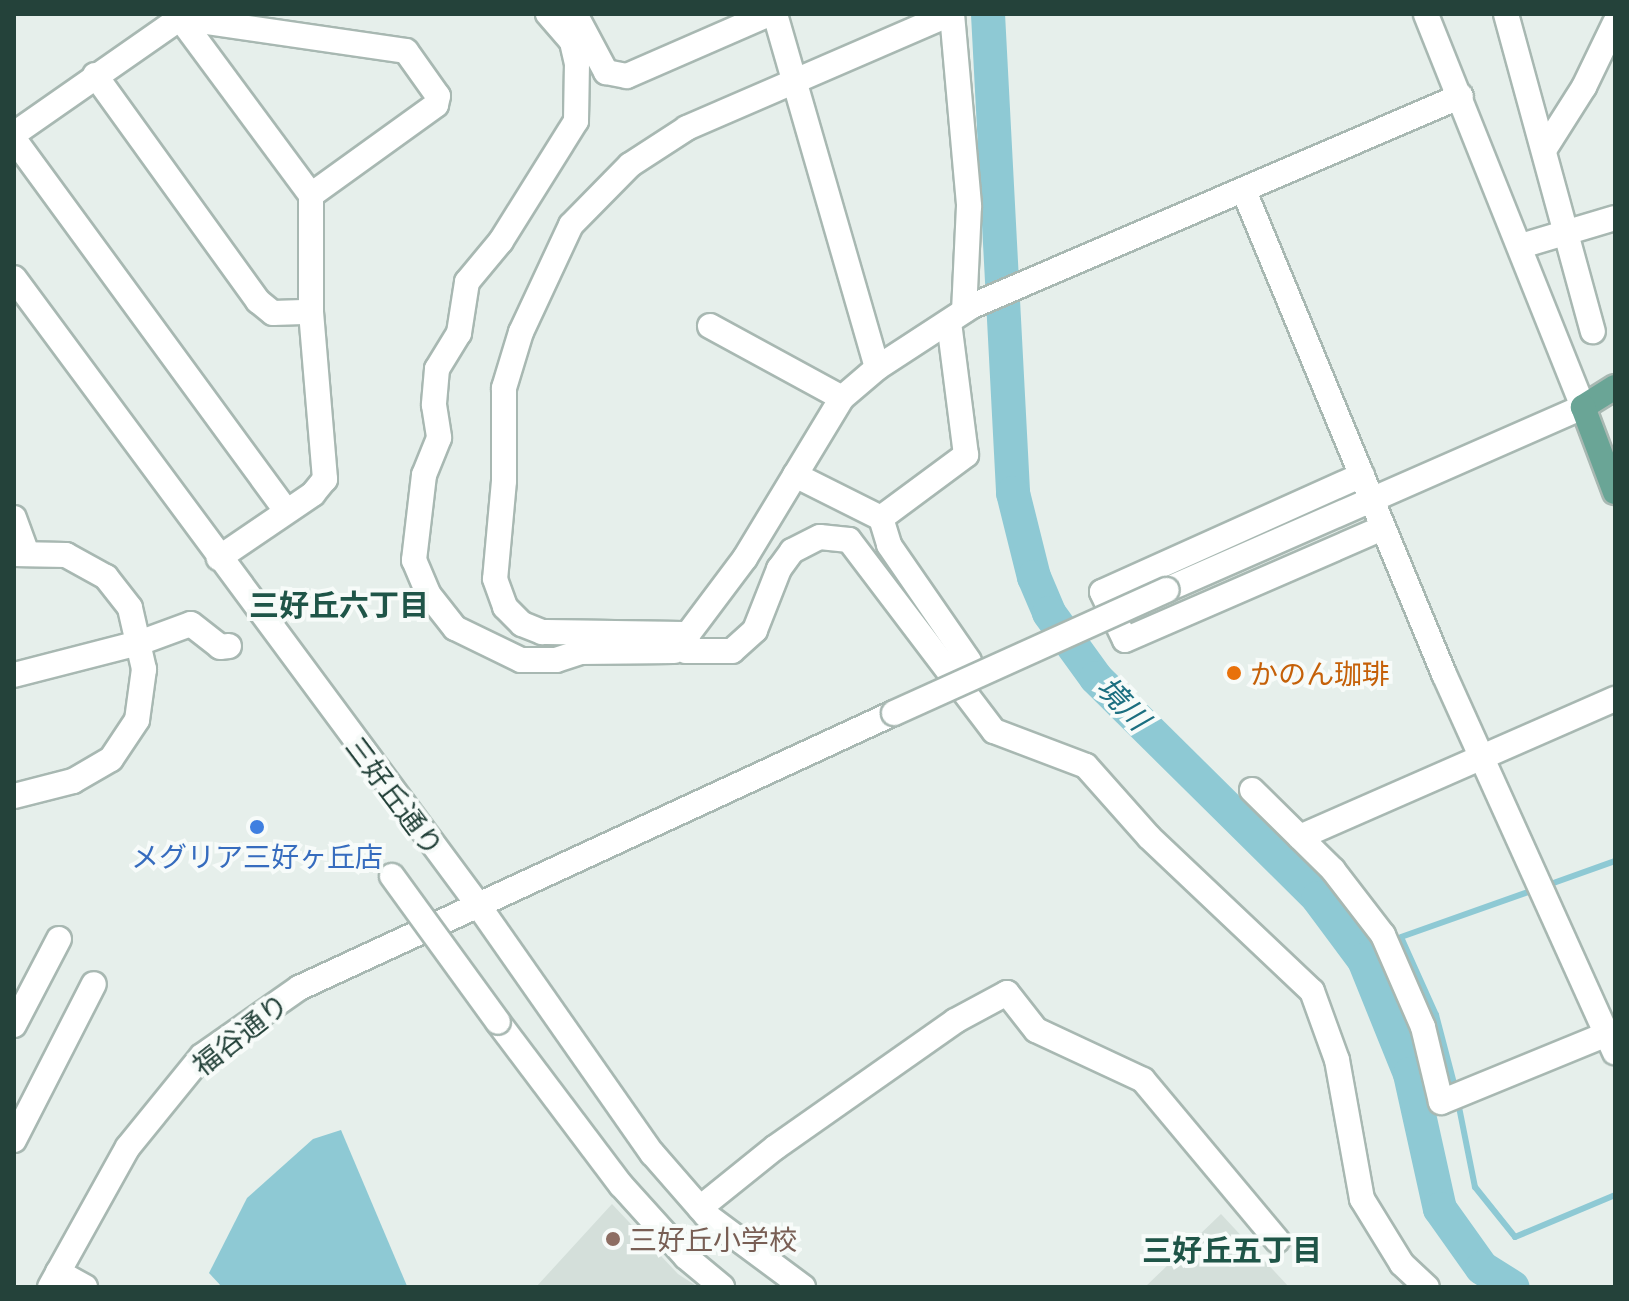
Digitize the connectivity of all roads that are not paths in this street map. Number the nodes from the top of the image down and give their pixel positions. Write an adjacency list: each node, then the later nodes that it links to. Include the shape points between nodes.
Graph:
1 (548, 14): 39 (street, via 572,42 576,121 501,241 467,282 459,333 437,369 434,405 439,438 424,475 414,560 429,595 455,628 521,660)
2 (575, 14): 3 (street, via 606,72 627,76)
3 (772, 14): 9 (street)
4 (951, 14): 9 (street); 21 (street, via 969,206)
5 (1426, 14): 11 (street)
6 (1506, 14): 13 (street)
7 (180, 18): 10 (street); 15 (street); 15 (street, via 406,51 438,96 436,105)
8 (1615, 23): 13 (street, via 1584,87)
9 (788, 70): 24 (street); 39 (street, via 630,165 592,199 571,225 521,332 504,388 504,481 495,560 505,607 522,624 542,632)
10 (95, 75): 12 (street); 20 (street, via 258,301 273,313)
11 (1461, 96): 14 (street); 18 (street)
12 (14, 136): 32 (street)
13 (1544, 150): 17 (street)
14 (1244, 191): 21 (street); 29 (street)
15 (311, 195): 20 (street)
16 (1615, 218): 17 (street)
17 (1564, 234): 18 (street); 23 (street)
18 (1521, 246): 27 (street)
19 (14, 278): 37 (street, 三好丘通り)
20 (311, 312): 32 (street, via 325,479 313,494)
21 (962, 313): 24 (street); 34 (street, via 966,455)
22 (710, 326): 26 (street)
23 (1593, 331)
24 (877, 368): 26 (street)
25 (1615, 387): 27 (main road)
26 (842, 398): 28 (street)
27 (1583, 407): 30 (main road); 31 (street, 福谷通り)
28 (795, 475): 34 (street); 39 (street)
29 (1362, 475): 31 (street); 35 (street, via 1102,592 1125,640)
30 (1615, 492)
31 (1372, 500): 35 (street); 49 (street, 福谷通り, bridge)
32 (286, 510): 37 (street)
33 (14, 518): 36 (street)
34 (881, 518): 41 (street, via 889,545)
35 (1382, 528): 44 (street)
36 (20, 553): 38 (street, via 66,555 100,571 130,608)
37 (219, 558): 49 (street, 三好丘通り)
38 (139, 643): 40 (street, via 191,624 220,647); 42 (street); 46 (street, via 143,697 124,743 92,774)
39 (687, 643): 61 (street, via 718,653 746,642 792,551 820,537 849,540 994,731 1086,766 1149,837 1312,991 1337,1060 1362,1199 1402,1264)
40 (229, 646)
41 (969, 661)
42 (14, 675)
43 (1615, 699): 44 (street)
44 (1483, 756): 47 (street); 53 (street)
45 (1252, 790): 47 (street)
46 (14, 796)
47 (1300, 837): 53 (street, via 1364,908 1395,959 1423,1027 1441,1102)
48 (392, 876): 59 (street, bridge, via 621,1185 686,1257)
49 (476, 902): 55 (street, 三好丘通り, via 642,1140); 57 (street, 福谷通り, via 299,988 202,1056 128,1147)
50 (59, 939): 52 (street)
51 (94, 984): 54 (street)
52 (14, 1025)
53 (1611, 1043)
54 (14, 1140)
55 (700, 1208): 56 (street, via 776,1147 955,1021 1007,993 1036,1030 1143,1080); 60 (street, 三好丘通り)
56 (1277, 1240)
57 (54, 1279): 58 (street)
58 (85, 1287)
59 (722, 1287)
60 (803, 1287)
61 (1427, 1287)

